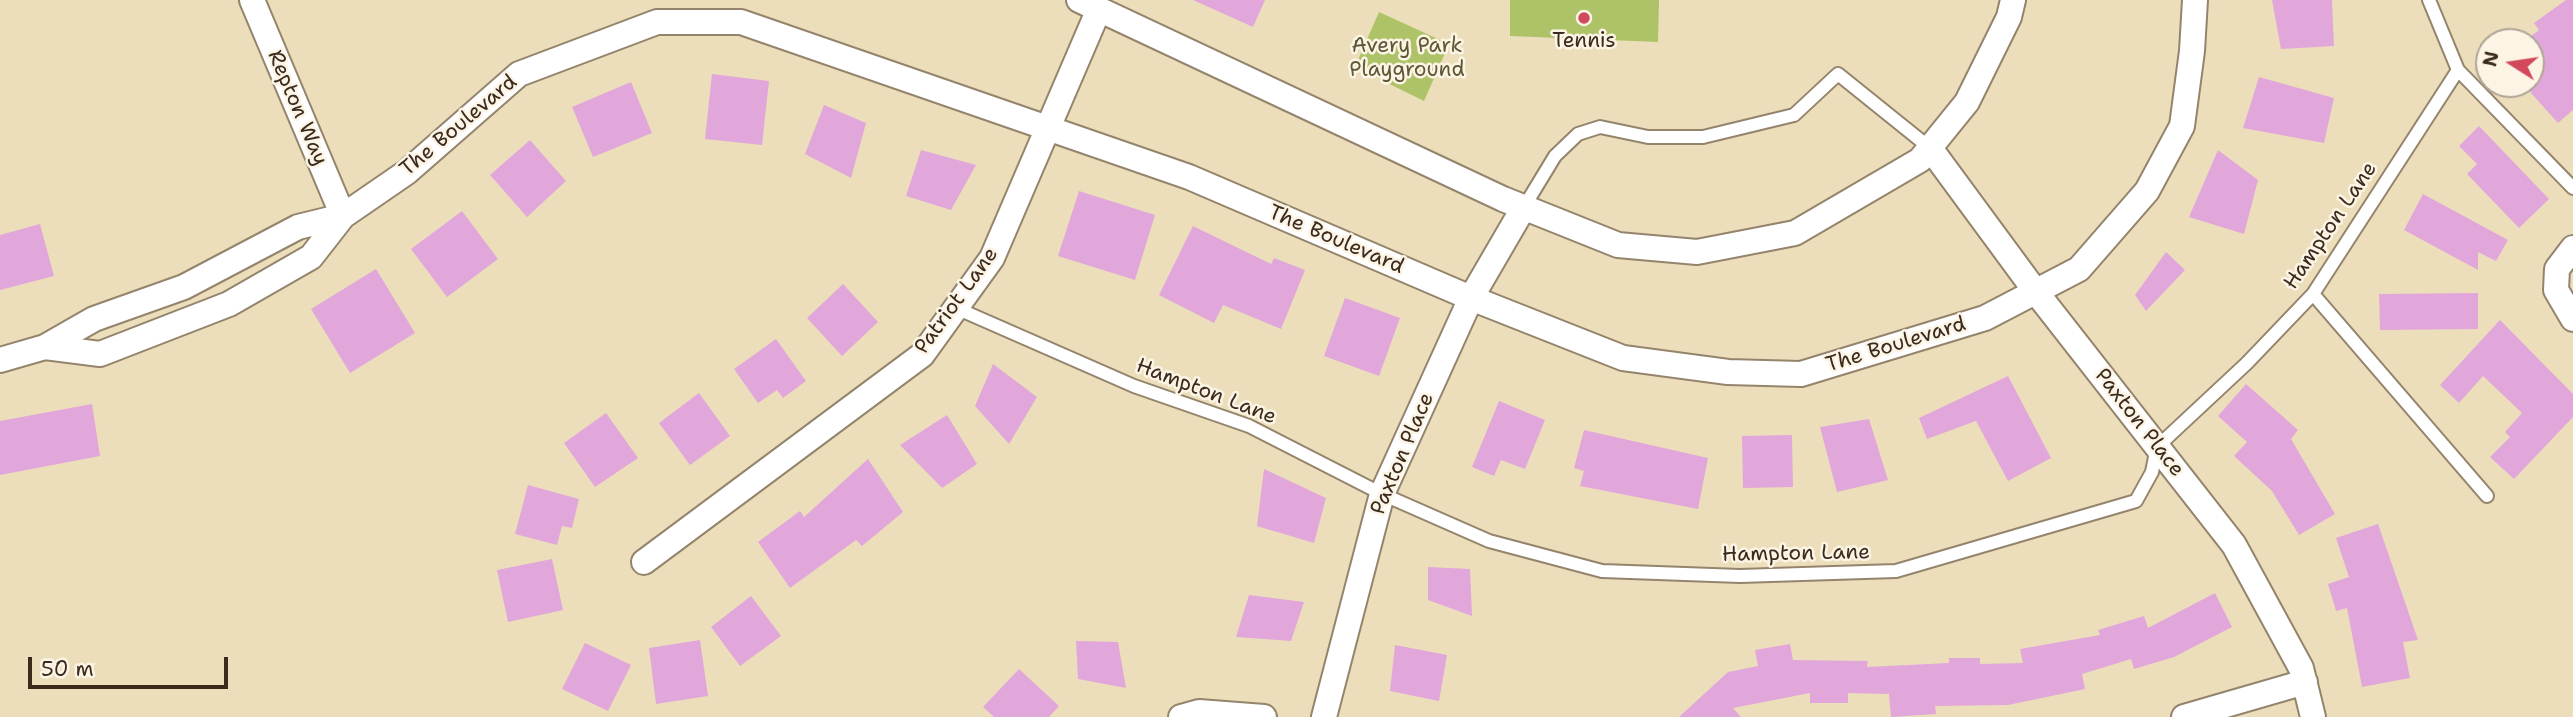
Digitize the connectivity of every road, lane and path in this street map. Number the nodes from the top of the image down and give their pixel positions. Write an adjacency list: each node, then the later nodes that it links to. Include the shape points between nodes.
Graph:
1 (252, 0): 11 (street, Repton Way)
2 (2013, 0): 8 (street, via 2010,17 1967,102)
3 (2195, 0): 13 (street, The Boulevard, via 2182,126 2147,191 2080,269)
4 (2429, 0): 6 (lane)
5 (1089, 5): 7 (street, Patriot Lane); 10 (street)
6 (2458, 70): 9 (lane); 14 (lane, Hampton Lane)
7 (1048, 128): 11 (street, The Boulevard, via 741,22 657,22 519,74 407,172); 15 (street, The Boulevard, via 1189,177); 16 (street, Patriot Lane, via 992,258)
8 (1930, 148): 10 (street, via 1920,160 1795,233 1696,252 1618,245); 10 (lane, via 1838,74 1794,115 1703,137 1648,137 1600,127 1578,134 1555,156); 13 (street, Paxton Place)
9 (2573, 188)
10 (1524, 207): 15 (street, Paxton Place)
11 (344, 216): 18 (street, The Boulevard, via 298,227 184,287 94,319); 18 (street, The Boulevard, via 311,257 229,304 100,354)
12 (2573, 247): 17 (street, via 2557,269 2556,290)
13 (2036, 292): 15 (street, The Boulevard, via 1985,318 1801,374 1728,372 1623,358); 20 (street, Paxton Place)
14 (2313, 294): 20 (lane, Hampton Lane); 22 (lane)
15 (1471, 298): 21 (street, Paxton Place)
16 (956, 308): 21 (lane, Hampton Lane, via 1135,386 1249,426); 23 (street, Patriot Lane, via 922,355)
17 (2573, 319)
18 (45, 347): 19 (street, The Boulevard)
19 (0, 360)
20 (2157, 447): 21 (lane, Hampton Lane, via 2152,472 2136,501 1896,571 1740,576 1602,571 1489,541); 24 (street, Paxton Place, via 2234,545)
21 (1382, 494): 27 (street, Paxton Place)
22 (2487, 496)
23 (644, 562)
24 (2305, 682): 28 (street); 29 (street, Paxton Place)
25 (1181, 717): 26 (street, via 1199,712)
26 (1264, 717)
27 (1324, 717)
28 (2184, 717)
29 (2313, 717)

